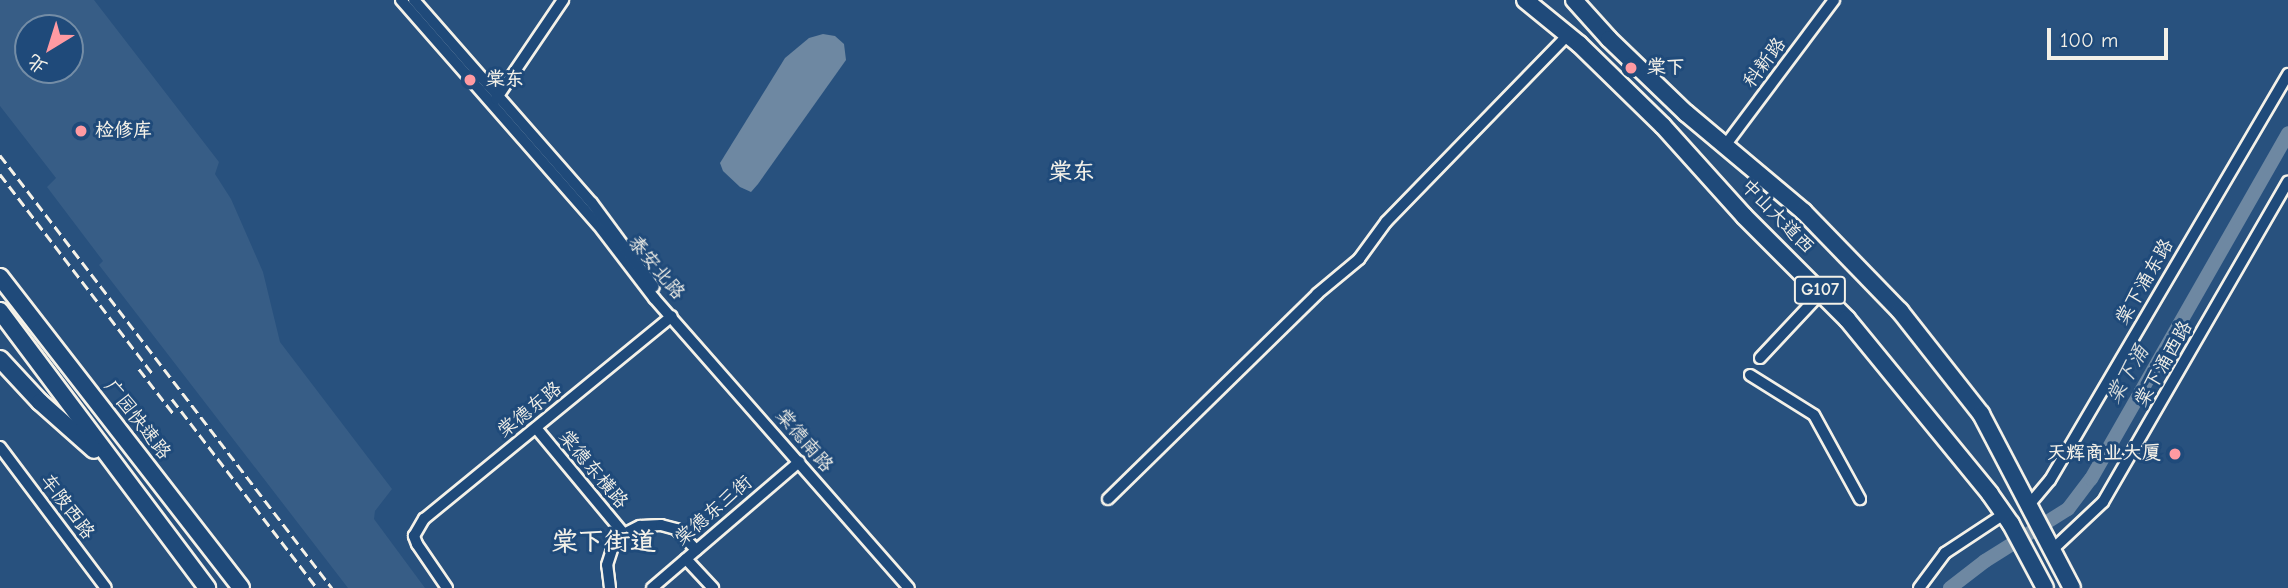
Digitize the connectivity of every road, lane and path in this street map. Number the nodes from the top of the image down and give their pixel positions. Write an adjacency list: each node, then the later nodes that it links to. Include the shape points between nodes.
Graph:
1 (401, 0): 9 (street, 泰安北路)
2 (414, 0): 9 (street, 泰安北路)
3 (563, 0): 9 (street)
4 (1525, 0): 7 (highway, 中山大道西 / G107)
5 (1574, 0): 10 (highway, 中山大道西 / G107)
6 (1834, 0): 10 (street, 科新路)
7 (1568, 34): 13 (highway, 中山大道西 / G107); 23 (street, via 1386,222 1359,259 1317,294)
8 (2288, 74): 25 (street, 棠下涌东路)
9 (495, 100): 15 (street, 泰安北路)
10 (1724, 147): 25 (highway, 中山大道西 / G107, via 1790,199 1917,331 1981,414)
11 (2288, 181): 28 (street, 棠下涌西路, via 2103,502)
12 (0, 276): 33 (highway, 广园快速路)
13 (1822, 292): 16 (street); 26 (highway, 中山大道西 / G107, via 1894,373)
14 (0, 311): 22 (highway)
15 (672, 316): 19 (street, 棠德东路); 21 (street, 棠德南路)
16 (1760, 358)
17 (0, 359): 22 (highway, via 40,402)
18 (1750, 376): 24 (street, via 1814,415)
19 (536, 428): 27 (street, 棠德东横路); 34 (street, 棠德东路, via 429,514 414,536)
20 (0, 447): 31 (street, 车陂西路)
21 (799, 462): 29 (street, 棠德东三街); 38 (street, 棠德南路)
22 (117, 470): 32 (highway)
23 (1108, 499)
24 (1860, 499)
25 (2030, 509): 28 (highway, 中山大道西 / G107)
26 (2007, 519): 39 (street, via 1945,553); 40 (highway, 中山大道西 / G107)
27 (624, 534): 29 (street, via 640,526 661,525 676,529); 35 (street, via 614,544 607,565)
28 (2050, 546): 41 (highway, 中山大道西 / G107)
29 (696, 550): 30 (street, 棠德东三街)
30 (686, 559): 36 (street, 棠德东三街); 37 (street)
31 (106, 588)
32 (207, 588)
33 (241, 588)
34 (447, 588)
35 (610, 588)
36 (652, 588)
37 (713, 588)
38 (909, 588)
39 (1919, 588)
40 (2045, 588)
41 (2072, 588)

